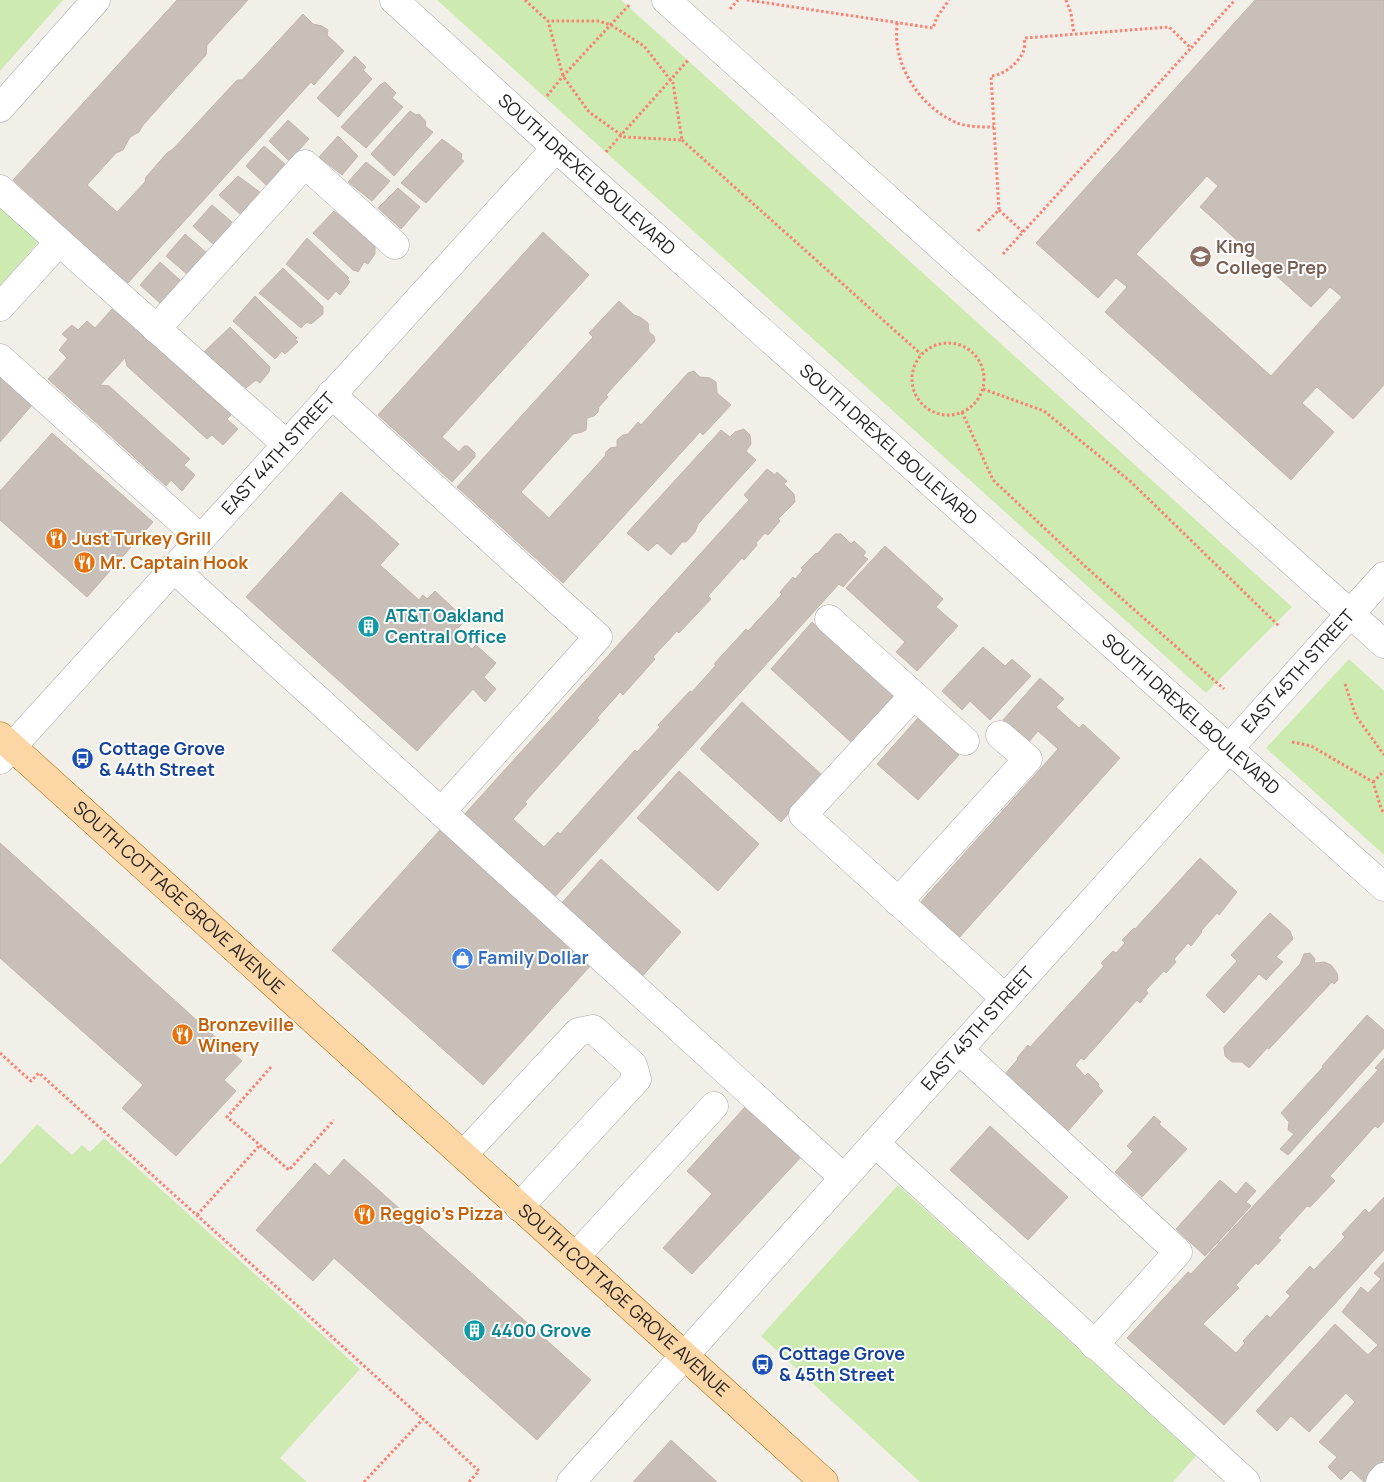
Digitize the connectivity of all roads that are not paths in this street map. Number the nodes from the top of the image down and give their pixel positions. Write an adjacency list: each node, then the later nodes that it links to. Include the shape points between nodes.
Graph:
1 (96, 0): 4 (street)
2 (394, 0): 5 (street, SOUTH DREXEL BOULEVARD)
3 (666, 0): 17 (street)
4 (0, 108)
5 (556, 148): 12 (street, EAST 44TH STREET); 24 (street, SOUTH DREXEL BOULEVARD)
6 (0, 189): 7 (street)
7 (59, 242): 9 (street); 10 (street)
8 (395, 245): 10 (street, via 305,164)
9 (0, 307)
10 (156, 329): 13 (street)
11 (0, 358): 14 (street)
12 (331, 394): 13 (street, EAST 44TH STREET); 25 (street, via 598,637)
13 (286, 444): 14 (street, EAST 44TH STREET)
14 (200, 538): 15 (street, EAST 44TH STREET)
15 (173, 568): 23 (street, EAST 44TH STREET); 25 (street)
16 (1384, 576): 17 (street, EAST 45TH STREET)
17 (1350, 614): 19 (street); 24 (street, EAST 45TH STREET)
18 (829, 619): 20 (street)
19 (1384, 644)
20 (914, 695): 22 (street); 27 (street, via 803,815)
21 (1000, 735): 27 (street, via 1028,759)
22 (965, 741)
23 (4, 748): 32 (main road, SOUTH COTTAGE GROVE AVENUE)
24 (1229, 748): 26 (street, SOUTH DREXEL BOULEVARD); 28 (street, EAST 45TH STREET)
25 (441, 812): 33 (street)
26 (1384, 887)
27 (898, 902): 28 (street)
28 (1005, 998): 29 (street, EAST 45TH STREET)
29 (959, 1050): 31 (street, EAST 45TH STREET); 36 (street, via 1178,1252)
30 (714, 1106): 35 (street)
31 (876, 1143): 33 (street, EAST 45TH STREET); 36 (street)
32 (463, 1155): 34 (main road, SOUTH COTTAGE GROVE AVENUE); 34 (street, via 578,1032 593,1029 633,1065 637,1078)
33 (844, 1178): 37 (street, EAST 45TH STREET)
34 (519, 1206): 35 (main road, SOUTH COTTAGE GROVE AVENUE)
35 (575, 1257): 37 (main road, SOUTH COTTAGE GROVE AVENUE)
36 (1094, 1345): 41 (street)
37 (685, 1356): 39 (street, EAST 45TH STREET); 40 (main road, SOUTH COTTAGE GROVE AVENUE)
38 (1384, 1477): 42 (street)
39 (571, 1482)
40 (824, 1482)
41 (1246, 1482)
42 (1380, 1482)

